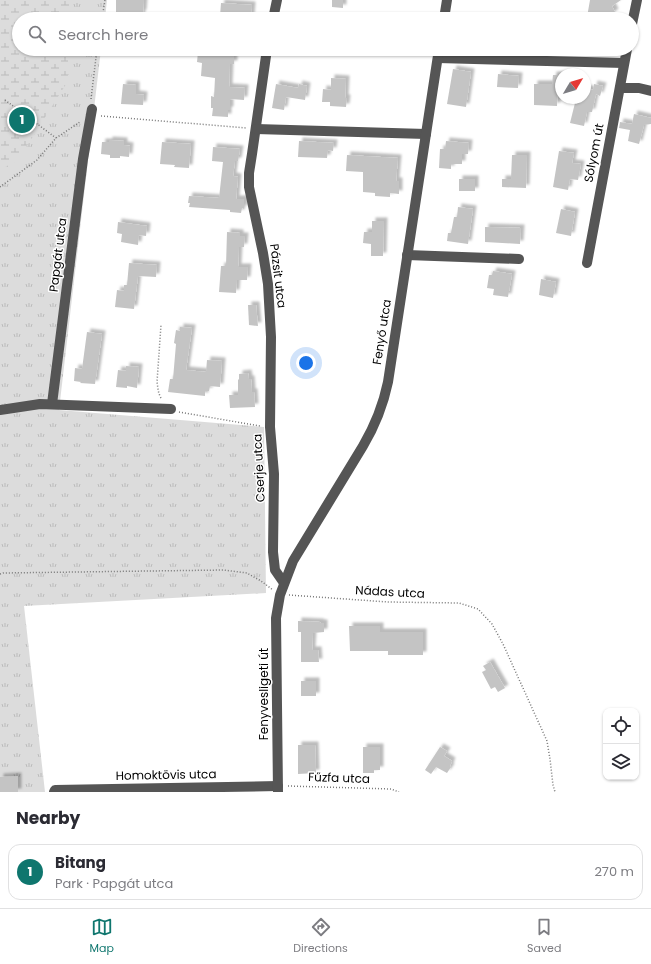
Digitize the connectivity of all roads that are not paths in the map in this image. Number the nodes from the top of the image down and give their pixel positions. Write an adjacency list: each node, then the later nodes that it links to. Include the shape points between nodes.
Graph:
1 (277, 0): 4 (street)
2 (447, 0): 5 (street)
3 (637, 0): 6 (street)
4 (274, 12)
5 (445, 12)
6 (634, 12)
7 (267, 56): 15 (street, Pázsit utca)
8 (438, 56): 16 (street, Fenyő utca)
9 (494, 56): 11 (street)
10 (626, 56): 11 (street, Sólyom út)
11 (624, 63): 12 (street, Sólyom út)
12 (620, 88): 13 (street); 19 (street, Sólyom út)
13 (651, 90)
14 (92, 112): 20 (street, Papgát utca, via 83,159)
15 (256, 129): 16 (street); 23 (street, Pázsit utca, via 249,173 268,284)
16 (426, 134): 17 (street, Fenyő utca)
17 (407, 255): 18 (street); 24 (street, Fenyő utca, via 388,382 381,409 363,446 293,561)
18 (519, 259)
19 (587, 263)
20 (52, 404): 21 (street); 22 (street)
21 (171, 409)
22 (0, 410)
23 (270, 427): 24 (street, Cserje utca, via 274,474 273,562)
24 (284, 583): 25 (street, Fenyő utca)
25 (280, 595): 26 (street, Fenyvesligeti út, via 276,618)
26 (278, 789): 27 (street, Homoktövis utca)
27 (55, 791)

